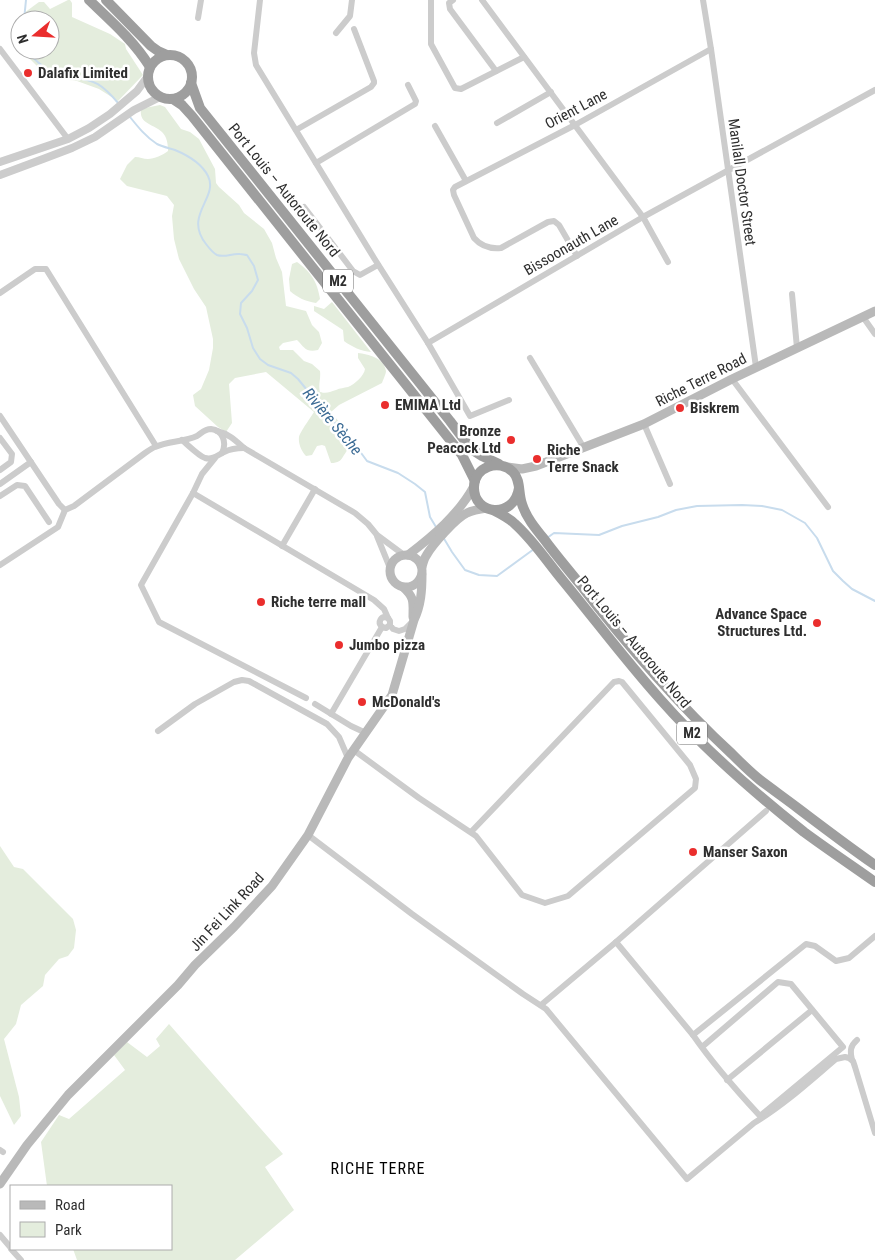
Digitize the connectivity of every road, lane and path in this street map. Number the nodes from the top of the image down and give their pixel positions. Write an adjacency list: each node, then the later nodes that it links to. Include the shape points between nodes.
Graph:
1 (89, 0): 17 (highway, via 132,42 144,57)
2 (106, 0): 15 (highway, M2, via 151,46)
3 (201, 0): 10 (street)
4 (260, 0): 28 (street, via 254,53 256,66)
5 (352, 0): 12 (street, via 350,16)
6 (431, 0): 18 (street, via 431,44 455,88 461,90)
7 (453, 0): 18 (street, via 449,3 450,8)
8 (482, 0): 16 (street)
9 (703, 0): 14 (street, Manilall Doctor Street)
10 (198, 18)
11 (354, 29): 28 (street, via 374,83)
12 (336, 33)
13 (0, 49): 29 (street)
14 (711, 49): 26 (street, Orient Lane); 32 (street, Manilall Doctor Street)
15 (167, 55): 17 (highway, via 157,59); 19 (highway, M2, via 186,63 191,72)
16 (524, 57): 18 (street); 21 (street)
17 (149, 71): 23 (highway, via 150,87); 29 (street, via 138,91 110,114)
18 (496, 71)
19 (191, 83): 24 (highway, via 183,95); 64 (highway, Port Louis – Autoroute Nord / M2, via 200,108 470,449)
20 (408, 85): 31 (street, via 415,104)
21 (550, 92): 25 (street); 26 (street)
22 (874, 92): 32 (street, Bissoonauth Lane)
23 (160, 97): 24 (highway); 33 (street, via 134,110 95,137)
24 (173, 99): 68 (highway, Port Louis – Autoroute Nord / M2, via 192,116 462,455)
25 (496, 123)
26 (575, 125): 34 (street, Orient Lane); 36 (street)
27 (435, 126): 34 (street)
28 (296, 130): 31 (street)
29 (68, 139): 30 (street)
30 (0, 162)
31 (316, 163): 39 (street)
32 (728, 172): 36 (street, Bissoonauth Lane); 48 (street, Manilall Doctor Street)
33 (0, 175)
34 (466, 181): 37 (street, Orient Lane, via 453,190 478,243 501,248 554,221)
35 (304, 207): 39 (street, via 353,271 360,275)
36 (643, 217): 37 (street, Bissoonauth Lane); 38 (street)
37 (578, 256): 45 (street, Bissoonauth Lane)
38 (668, 262)
39 (378, 265): 45 (street)
40 (0, 293): 57 (street, via 35,269 46,269)
41 (792, 294): 46 (street)
42 (875, 311): 43 (main road, Riche Terre Road)
43 (863, 317): 44 (street); 46 (main road, Riche Terre Road)
44 (875, 334)
45 (428, 344): 50 (street, via 470,416)
46 (797, 348): 48 (main road, Riche Terre Road)
47 (530, 358): 59 (street)
48 (756, 368): 49 (main road, Riche Terre Road)
49 (732, 379): 52 (main road, Riche Terre Road); 75 (street)
50 (509, 400)
51 (0, 416): 63 (street)
52 (644, 424): 59 (main road, Riche Terre Road); 70 (street)
53 (216, 431): 54 (street, via 206,430); 58 (street, via 226,433); 60 (street, via 224,442)
54 (198, 436): 56 (street); 61 (street, via 195,443)
55 (0, 438): 66 (street, via 12,454 11,462)
56 (182, 440): 57 (street); 61 (street)
57 (156, 446): 77 (street)
58 (244, 448): 60 (street); 72 (street)
59 (584, 448): 65 (main road, Riche Terre Road)
60 (222, 453): 62 (street)
61 (200, 455): 62 (street); 67 (street)
62 (215, 458): 67 (street)
63 (31, 462): 69 (street); 77 (street)
64 (504, 466): 65 (main road, via 522,469); 68 (highway, via 484,468); 71 (highway, M2, via 513,472)
65 (536, 466): 71 (main road, via 525,474)
66 (0, 470)
67 (202, 474): 73 (street)
68 (474, 483): 76 (highway, M2, via 477,499); 81 (main road, via 467,498 449,520)
69 (0, 484)
70 (670, 484)
71 (519, 485): 76 (highway, via 511,505 500,511); 100 (highway, Port Louis – Autoroute Nord / M2, via 521,503 540,534 591,600 676,699 760,779)
72 (315, 489): 79 (street, via 355,513); 80 (street)
73 (193, 493): 80 (street); 90 (street, via 141,585 159,622)
74 (0, 496): 78 (street, via 17,485 25,486)
75 (828, 507)
76 (490, 509): 84 (main road, via 465,514 448,529 425,557); 101 (highway, Port Louis – Autoroute Nord / M2, via 515,524 654,692 718,759 805,833)
77 (65, 510): 82 (street, via 58,527)
78 (49, 522)
79 (377, 535): 81 (street); 83 (street)
80 (282, 546): 86 (street, via 364,593 379,604)
81 (406, 555): 83 (main road, via 397,558); 84 (main road, via 414,557)
82 (0, 565)
83 (390, 568): 85 (main road, via 394,583)
84 (422, 571): 85 (main road, via 413,586); 87 (main road, via 419,609)
85 (403, 587): 87 (main road, via 412,599)
86 (384, 618): 88 (street, via 390,621); 89 (street, via 379,623)
87 (414, 620): 88 (street, via 399,631); 94 (main road, Jin Fei Link Road, via 391,692)
88 (390, 625): 89 (street)
89 (382, 627): 92 (street)
90 (306, 698)
91 (314, 704): 92 (street)
92 (331, 714): 94 (street)
93 (158, 731): 96 (street, via 194,704 234,682 250,681 327,724)
94 (364, 732): 95 (main road, Jin Fei Link Road); 96 (main road, via 350,749)
95 (355, 751): 96 (main road, Jin Fei Link Road); 98 (street)
96 (348, 758): 99 (main road, Jin Fei Link Road)
97 (766, 811): 103 (street)
98 (471, 832): 98 (street, via 522,895 545,903 568,896 695,788 696,779 690,765 622,682 614,682)
99 (308, 834): 104 (street, via 412,914); 112 (main road, Jin Fei Link Road, via 266,893 68,1095)
100 (875, 865)
101 (875, 882)
102 (875, 936): 106 (street, via 849,958 836,961 815,946 806,944)
103 (616, 942): 104 (street); 106 (street)
104 (540, 1005): 109 (street, via 687,1179 836,1059 845,1057)
105 (812, 1010): 108 (street, via 790,984 778,982); 110 (street); 110 (street, via 843,1047 760,1116)
106 (693, 1034): 108 (street)
107 (857, 1040): 109 (street, via 850,1049)
108 (702, 1047): 110 (street)
109 (853, 1061): 111 (street)
110 (727, 1080)
111 (875, 1133)
112 (0, 1184)
113 (0, 1235): 114 (street)
114 (10, 1248)
115 (12, 1250): 116 (street)
116 (21, 1260)

